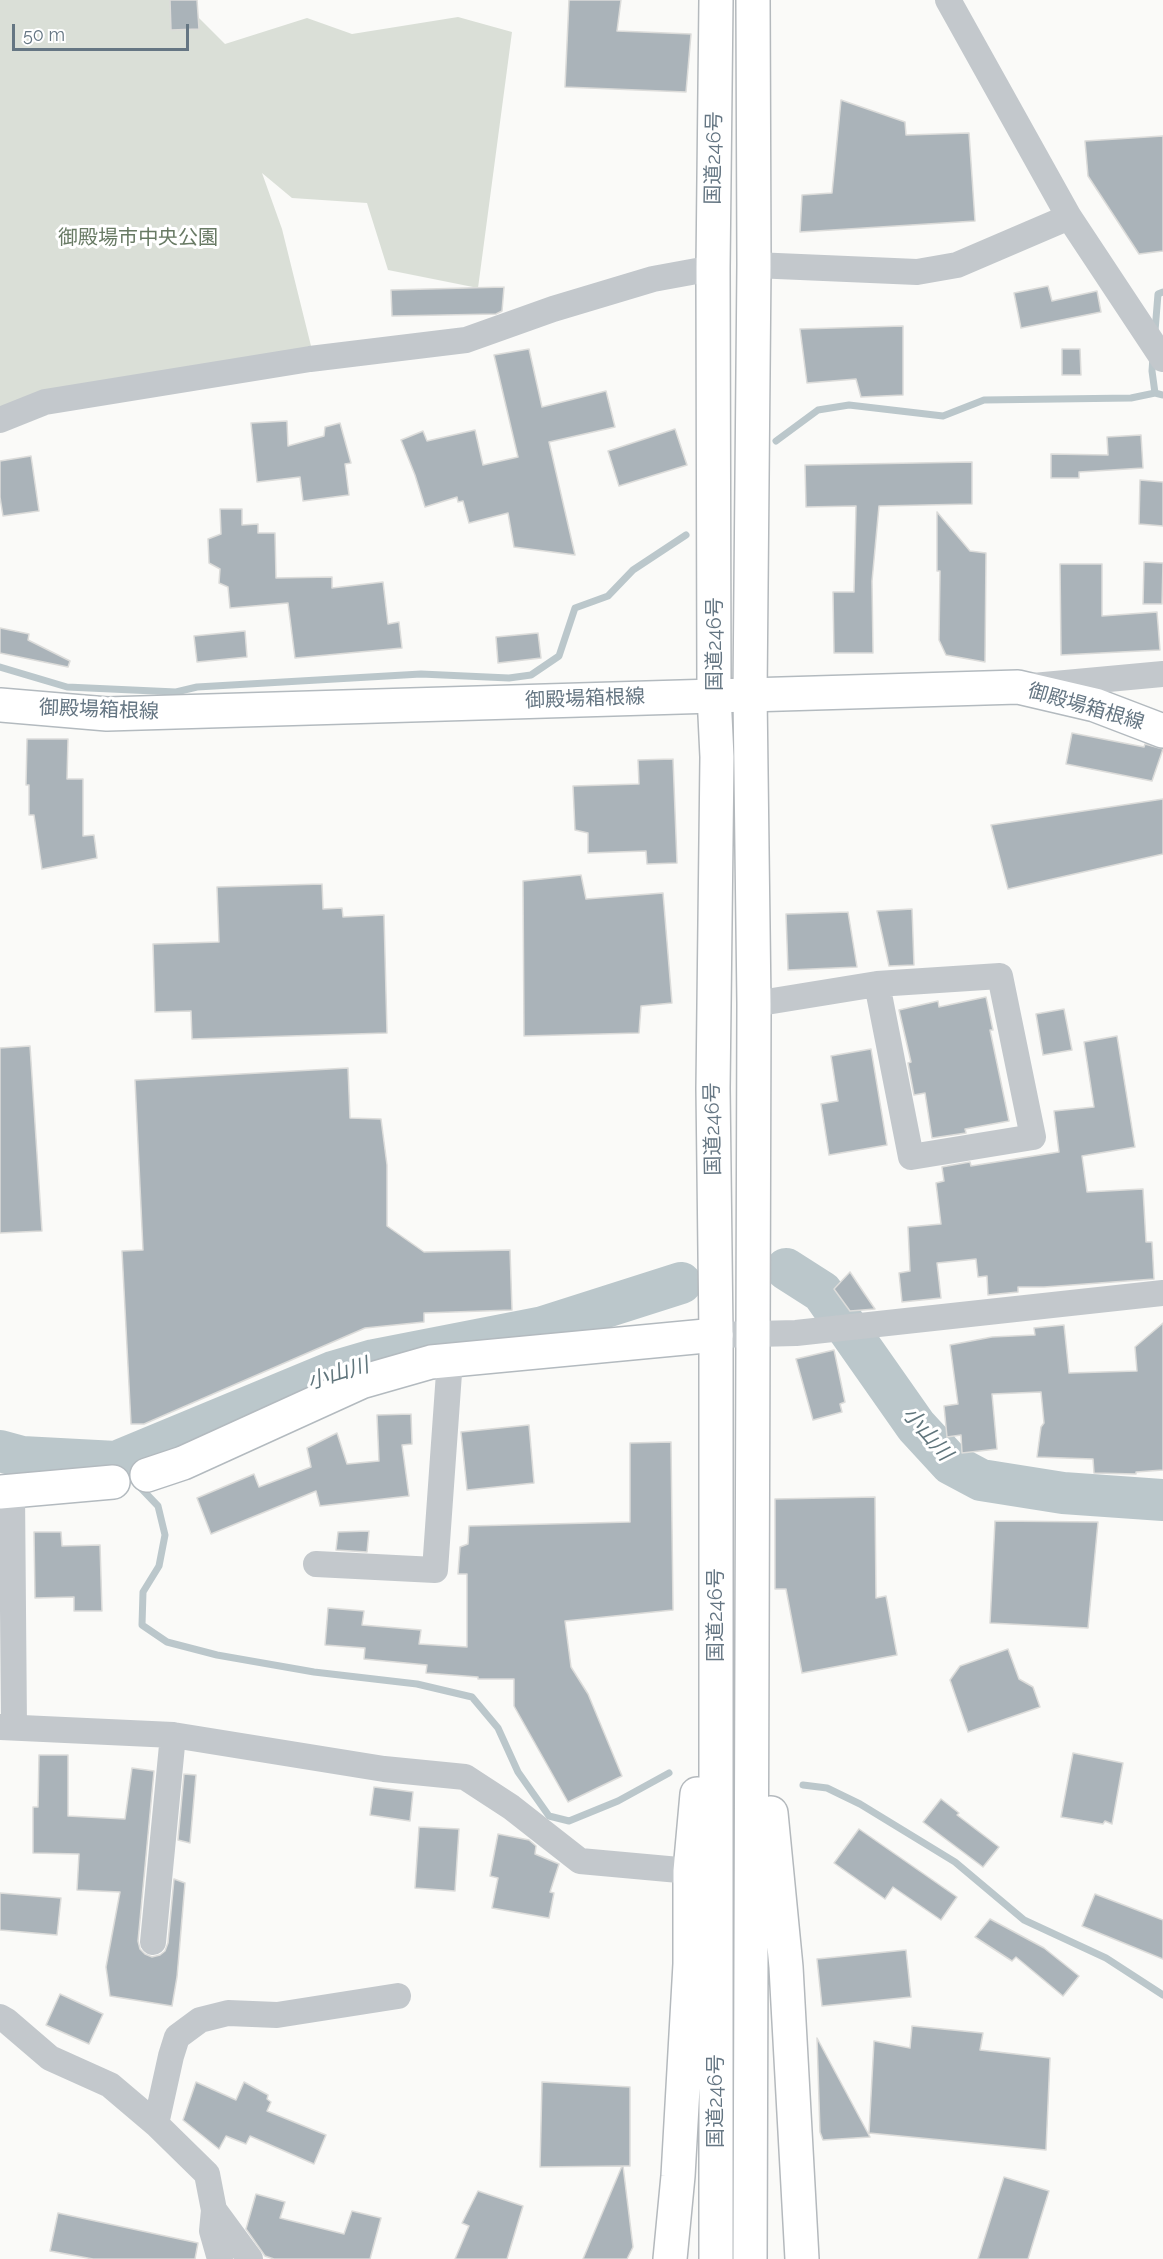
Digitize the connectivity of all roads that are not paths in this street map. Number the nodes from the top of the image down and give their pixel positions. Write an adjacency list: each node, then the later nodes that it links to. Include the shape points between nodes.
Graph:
1 (716, 0): 6 (main road, 国道246号)
2 (753, 0): 5 (main road, 国道246号)
3 (948, 0): 4 (street)
4 (1069, 217): 5 (street, via 957,265 917,272); 7 (street)
5 (754, 265): 11 (main road, 国道246号)
6 (713, 268): 8 (street, via 653,279 466,340 310,359 45,402); 12 (main road, 国道246号)
7 (1163, 359)
8 (0, 420)
9 (1163, 674): 10 (street)
10 (1018, 687): 11 (main road, 御殿場箱根線); 14 (main road, 御殿場箱根線, via 1095,705)
11 (750, 694): 12 (main road, 御殿場箱根線); 16 (main road, 国道246号)
12 (714, 695): 13 (main road, 御殿場箱根線, via 107,714); 18 (main road, 国道246号)
13 (0, 705)
14 (1163, 731)
15 (877, 984): 15 (street, via 1000,976 1033,1137 911,1156); 16 (street)
16 (753, 1004): 19 (main road, 国道246号)
17 (1163, 1293): 19 (street)
18 (716, 1335): 19 (street); 20 (main road); 26 (main road, 国道246号)
19 (753, 1335): 25 (main road, 国道246号)
20 (450, 1359): 21 (main road, via 361,1382 183,1463); 24 (street, via 435,1570)
21 (147, 1475): 22 (street)
22 (113, 1482): 23 (main road)
23 (6, 1492): 27 (street)
24 (316, 1564)
25 (753, 1709): 39 (main road, 国道246号); 40 (main road, via 763,1736 786,1967)
26 (716, 1712): 29 (main road, via 700,1757); 38 (main road, 国道246号)
27 (7, 1727): 28 (street)
28 (173, 1735): 29 (street, via 384,1769 465,1777 580,1861); 30 (street)
29 (690, 1870): 37 (main road, via 689,1976)
30 (153, 1942)
31 (398, 1995): 33 (street, via 277,2015 228,2013 200,2020 177,2037)
32 (0, 2018): 33 (street, via 50,2058 110,2085)
33 (156, 2124): 34 (street, via 207,2174)
34 (214, 2210): 35 (street, via 212,2231); 36 (street)
35 (220, 2259)
36 (249, 2259)
37 (670, 2259)
38 (716, 2259)
39 (750, 2259)
40 (802, 2259)

